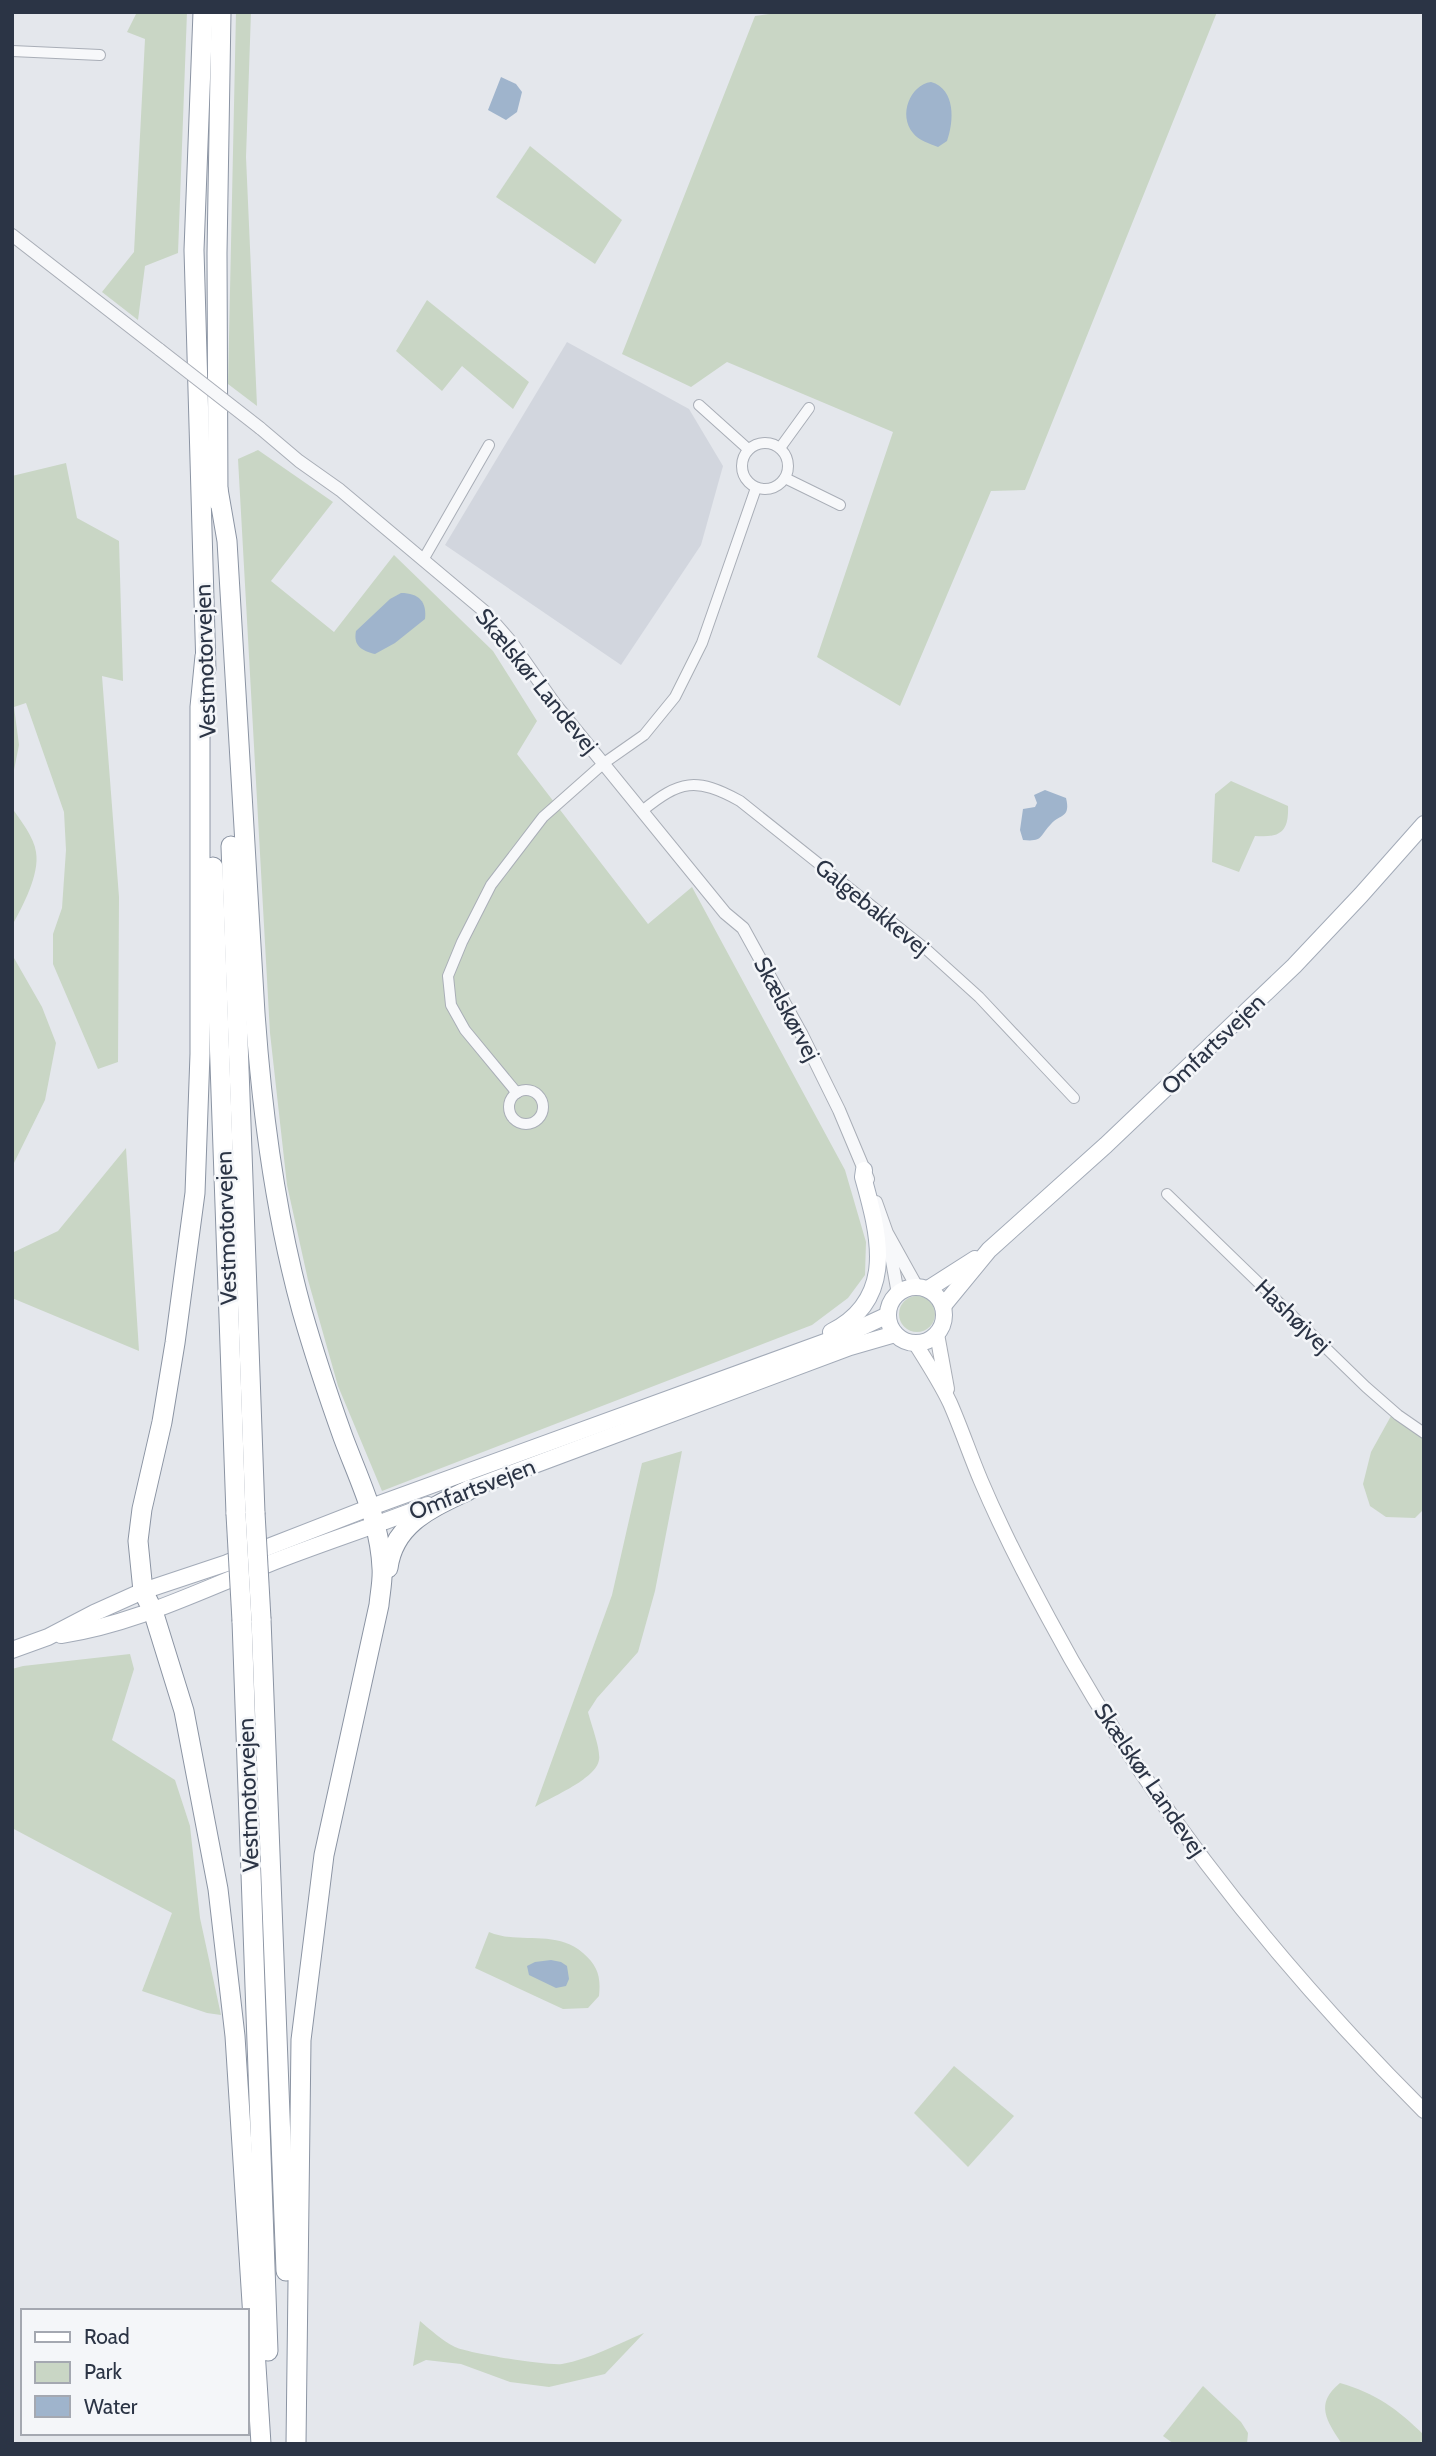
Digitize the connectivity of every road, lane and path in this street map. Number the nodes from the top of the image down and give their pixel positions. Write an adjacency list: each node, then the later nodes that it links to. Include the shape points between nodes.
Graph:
1 (203, 12): 16 (highway, Vestmotorvejen, via 194,250)
2 (221, 12): 13 (highway, Vestmotorvejen)
3 (12, 51): 4 (street)
4 (100, 55)
5 (12, 235): 15 (street, Skælskør Landevej, bridge, via 263,431 317,466)
6 (699, 405): 9 (street)
7 (808, 408): 10 (street)
8 (489, 445): 15 (street)
9 (748, 449): 10 (street, via 766,443); 12 (street, via 742,471)
10 (780, 449): 11 (street, via 788,462)
11 (785, 478): 12 (street, via 772,488); 14 (street)
12 (756, 488): 17 (street, via 702,643 676,697 644,734)
13 (218, 489): 37 (highway, Vestmotorvejen); 38 (highway, via 227,541 260,1087 270,1158 302,1311)
14 (840, 505)
15 (423, 560): 17 (street, Skælskør Landevej, via 484,611)
16 (205, 656): 37 (highway, Vestmotorvejen); 40 (highway, via 200,707 195,1193 162,1422 142,1509 138,1541)
17 (604, 763): 18 (street, Skælskør Landevej); 20 (street, via 543,817 491,885 448,976 451,1005 465,1030)
18 (642, 811): 21 (street, Galgebakkevej, via 677,786 718,789 740,801 927,950 979,997); 22 (street, Skælskørvej, via 725,913 743,928 803,1035)
19 (1424, 824): 25 (main road, Omfartsvejen, via 1294,966 1106,1146)
20 (517, 1093)
21 (1074, 1098)
22 (864, 1170): 24 (street, Skælskørvej); 33 (main road, via 879,1243 878,1271 868,1298 846,1324)
23 (1167, 1194): 35 (street, Hashøjvej, via 1366,1387)
24 (887, 1233): 26 (street, Skælskørvej); 27 (street, Skælskørvej)
25 (989, 1250): 26 (main road, Omfartsvejen); 28 (main road, Omfartsvejen)
26 (922, 1288): 27 (main road); 28 (main road, via 934,1293)
27 (898, 1294): 29 (main road)
28 (943, 1306): 31 (main road, via 944,1321)
29 (888, 1315): 30 (main road); 33 (main road, Omfartsvejen)
30 (895, 1334): 32 (main road); 36 (main road, Omfartsvejen)
31 (937, 1334): 32 (main road); 34 (main road, Skælskør Landevej)
32 (915, 1343): 34 (main road, Skælskør Landevej)
33 (766, 1363): 38 (main road, Omfartsvejen)
34 (949, 1401): 46 (main road, Skælskør Landevej, via 982,1483 1049,1620 1164,1806 1278,1956)
35 (1424, 1433)
36 (471, 1489): 38 (main road, Omfartsvejen); 45 (highway, via 423,1513 401,1533 390,1556 384,1610)
37 (246, 1513): 42 (highway, Vestmotorvejen, bridge)
38 (374, 1516): 39 (main road, Omfartsvejen); 41 (main road, Omfartsvejen); 45 (highway, via 383,1572)
39 (227, 1563): 40 (main road, Omfartsvejen); 41 (main road, via 168,1591)
40 (144, 1591): 41 (highway); 43 (main road, Omfartsvejen)
41 (153, 1611): 43 (main road, Omfartsvejen, via 90,1631); 47 (highway, via 184,1711 225,1940)
42 (251, 1620): 48 (highway, Vestmotorvejen); 49 (highway, Vestmotorvejen)
43 (48, 1637): 44 (main road, Omfartsvejen)
44 (12, 1650)
45 (366, 1667): 49 (highway, via 324,1855 301,2039)
46 (1424, 2111)
47 (261, 2444)
48 (272, 2444)
49 (293, 2444)

